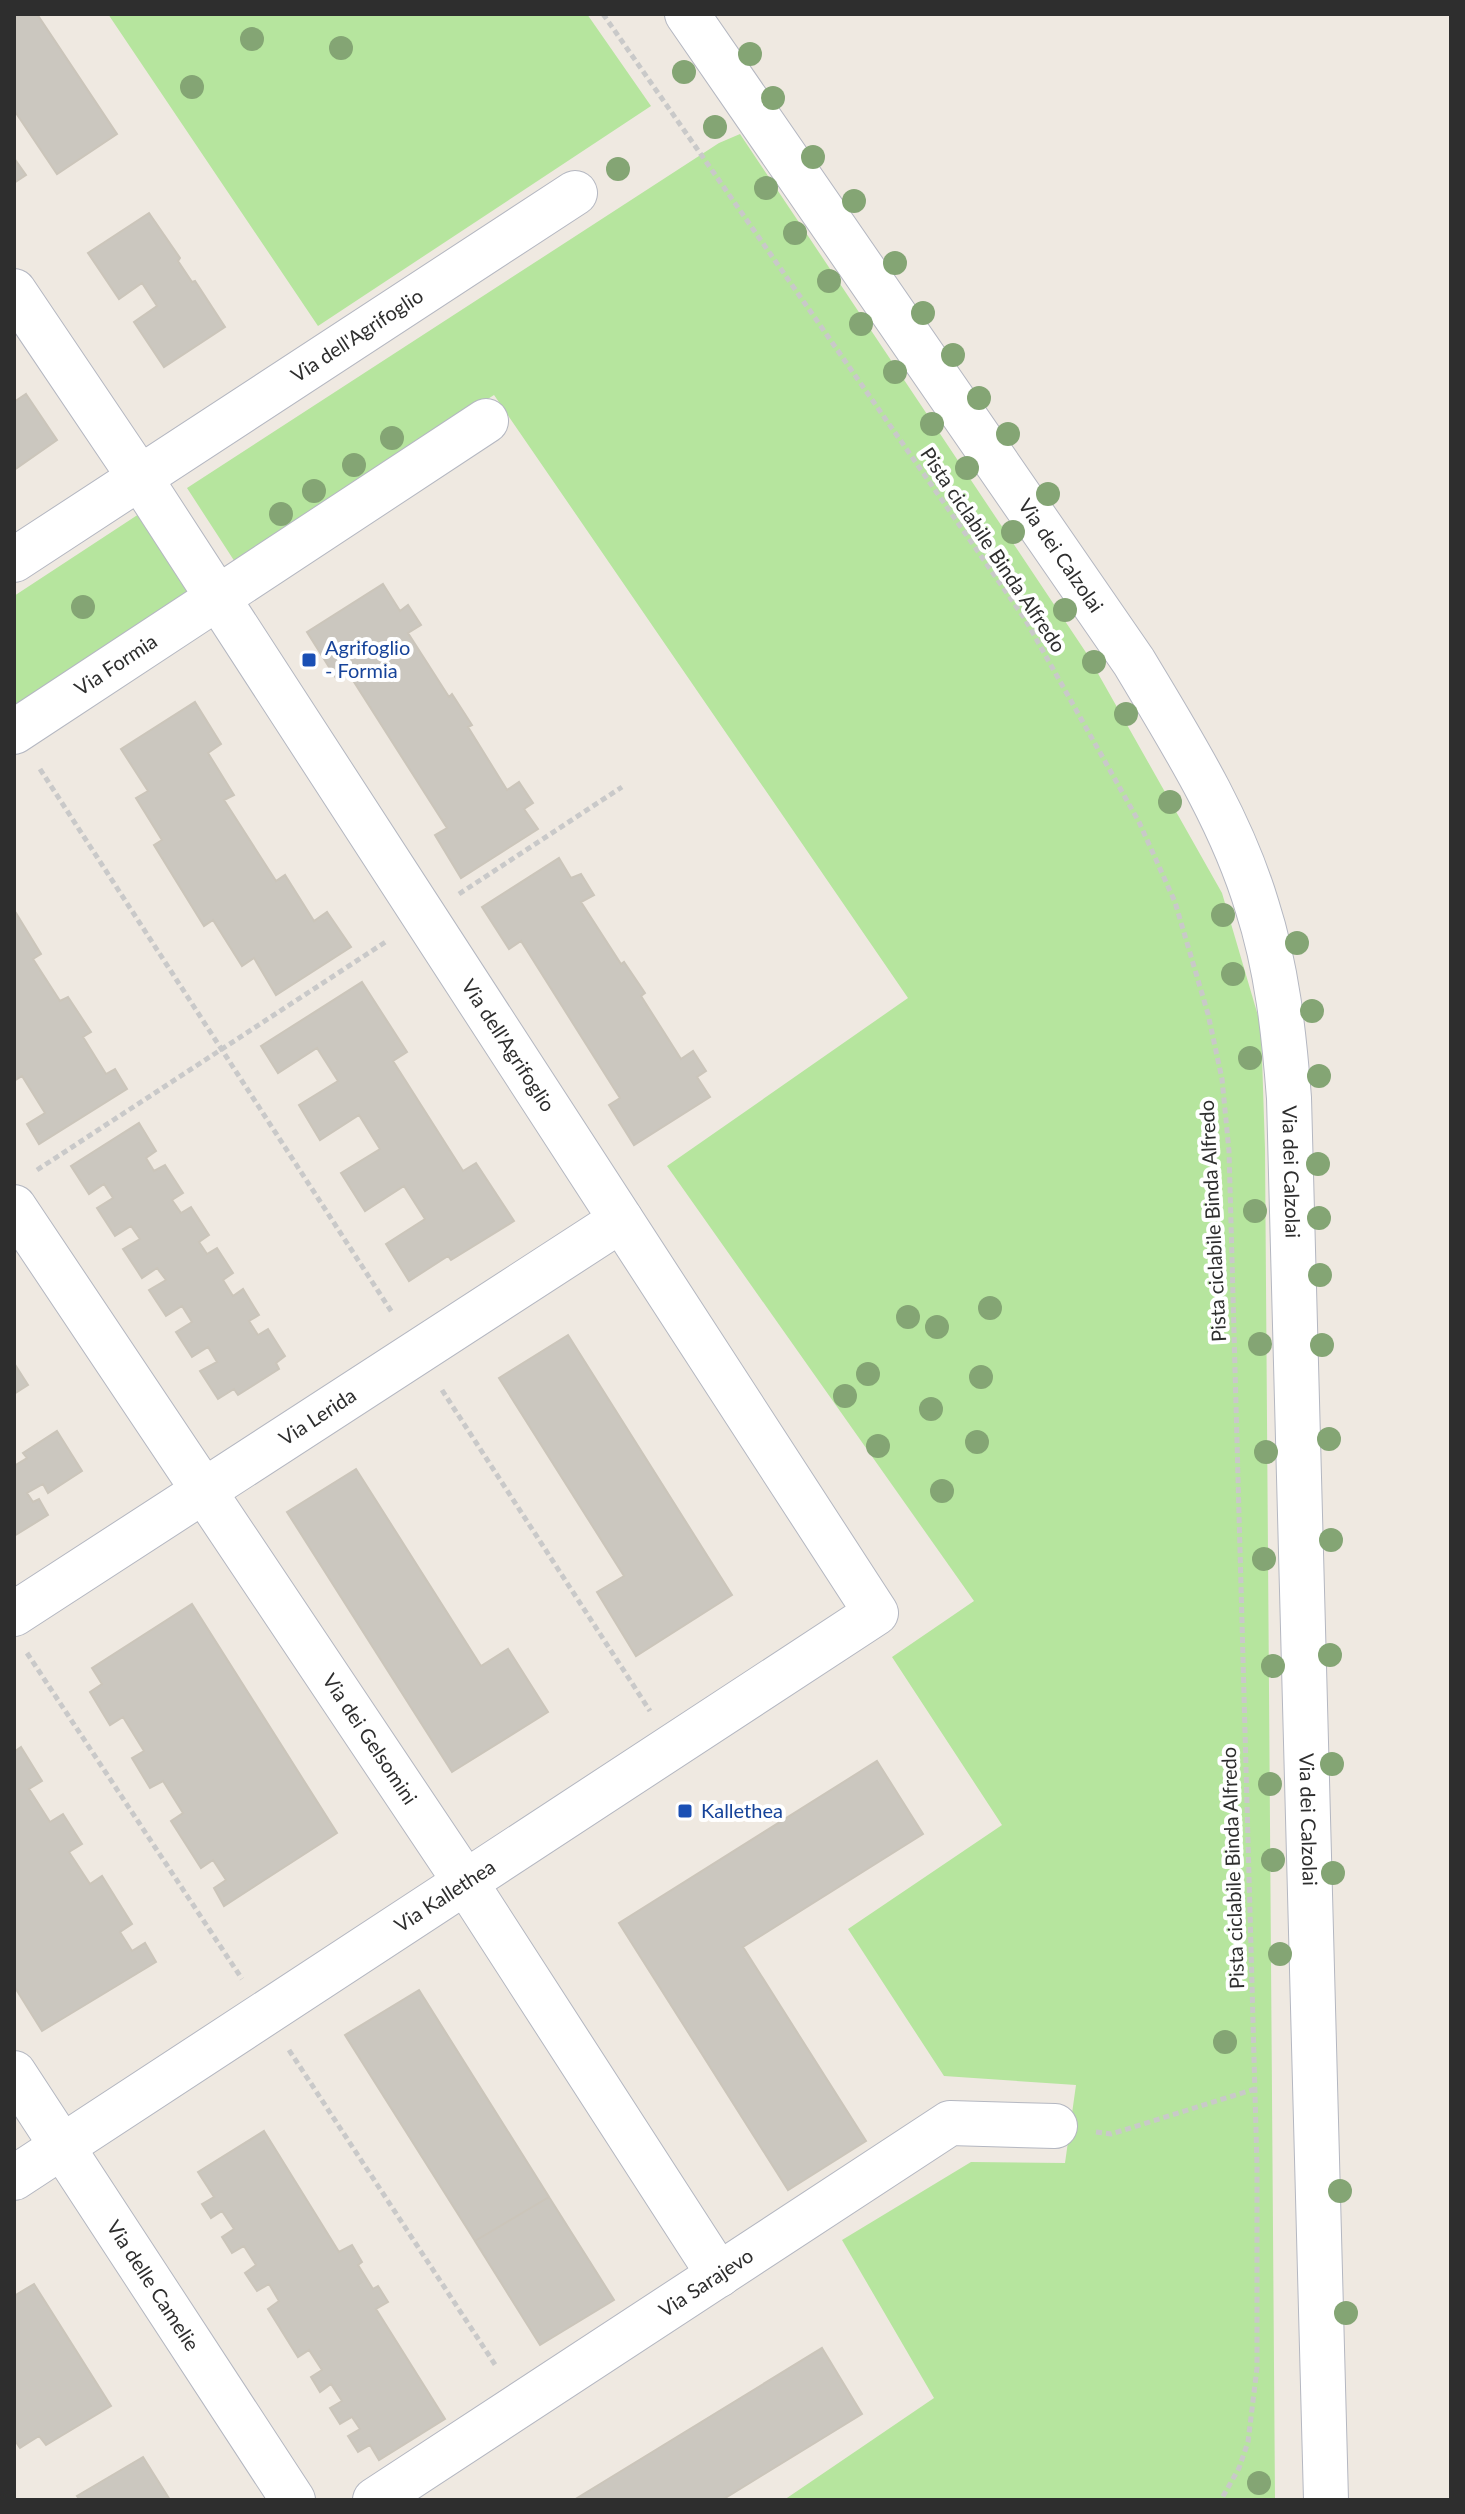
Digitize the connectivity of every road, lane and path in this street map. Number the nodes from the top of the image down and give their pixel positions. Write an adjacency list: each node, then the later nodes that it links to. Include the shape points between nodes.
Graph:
1 (603, 14): 22 (path, Pista ciclabile Binda Alfredo, via 1025,619 1139,822 1175,902 1222,1079 1229,1151)
2 (687, 14): 30 (street, Via dei Calzolai, via 1134,662 1185,747 1258,906 1284,1030 1289,1098)
3 (575, 193): 6 (street, Via dell'Agrifoglio)
4 (14, 291): 6 (street, Via dell'Agrifoglio)
5 (486, 421): 8 (street, Via Formia)
6 (140, 478): 7 (street); 8 (street, Via dell'Agrifoglio)
7 (14, 560)
8 (218, 598): 9 (street, Via Formia); 11 (street, Via dell'Agrifoglio)
9 (15, 732): 12 (path)
10 (622, 787): 11 (path)
11 (425, 916): 12 (path); 14 (street, Via dell'Agrifoglio)
12 (221, 1049): 13 (path); 15 (path)
13 (20, 1192): 16 (street, Via dei Gelsomini)
14 (621, 1220): 15 (street, Via Lerida); 17 (street, Via dell'Agrifoglio)
15 (417, 1352): 16 (street, Via Lerida); 19 (path)
16 (204, 1491): 18 (street, Via Lerida); 20 (street, Via dei Gelsomini)
17 (876, 1613): 19 (street, Via Kallethea)
18 (14, 1614)
19 (673, 1746): 20 (street, Via Kallethea)
20 (466, 1883): 24 (street, Via Kallethea); 26 (street, Via dei Gelsomini)
21 (14, 2073): 24 (street, Via delle Camelie)
22 (1255, 2089): 23 (path, via 1111,2134); 29 (path, Pista ciclabile Binda Alfredo, via 1254,2410 1239,2468)
23 (1055, 2126): 26 (street, Via Sarajevo, via 950,2123)
24 (62, 2147): 25 (street, Via Kallethea); 27 (street, Via delle Camelie)
25 (14, 2178)
26 (719, 2275): 28 (street, Via Sarajevo)
27 (293, 2500)
28 (375, 2500)
29 (1221, 2500)
30 (1326, 2500)

